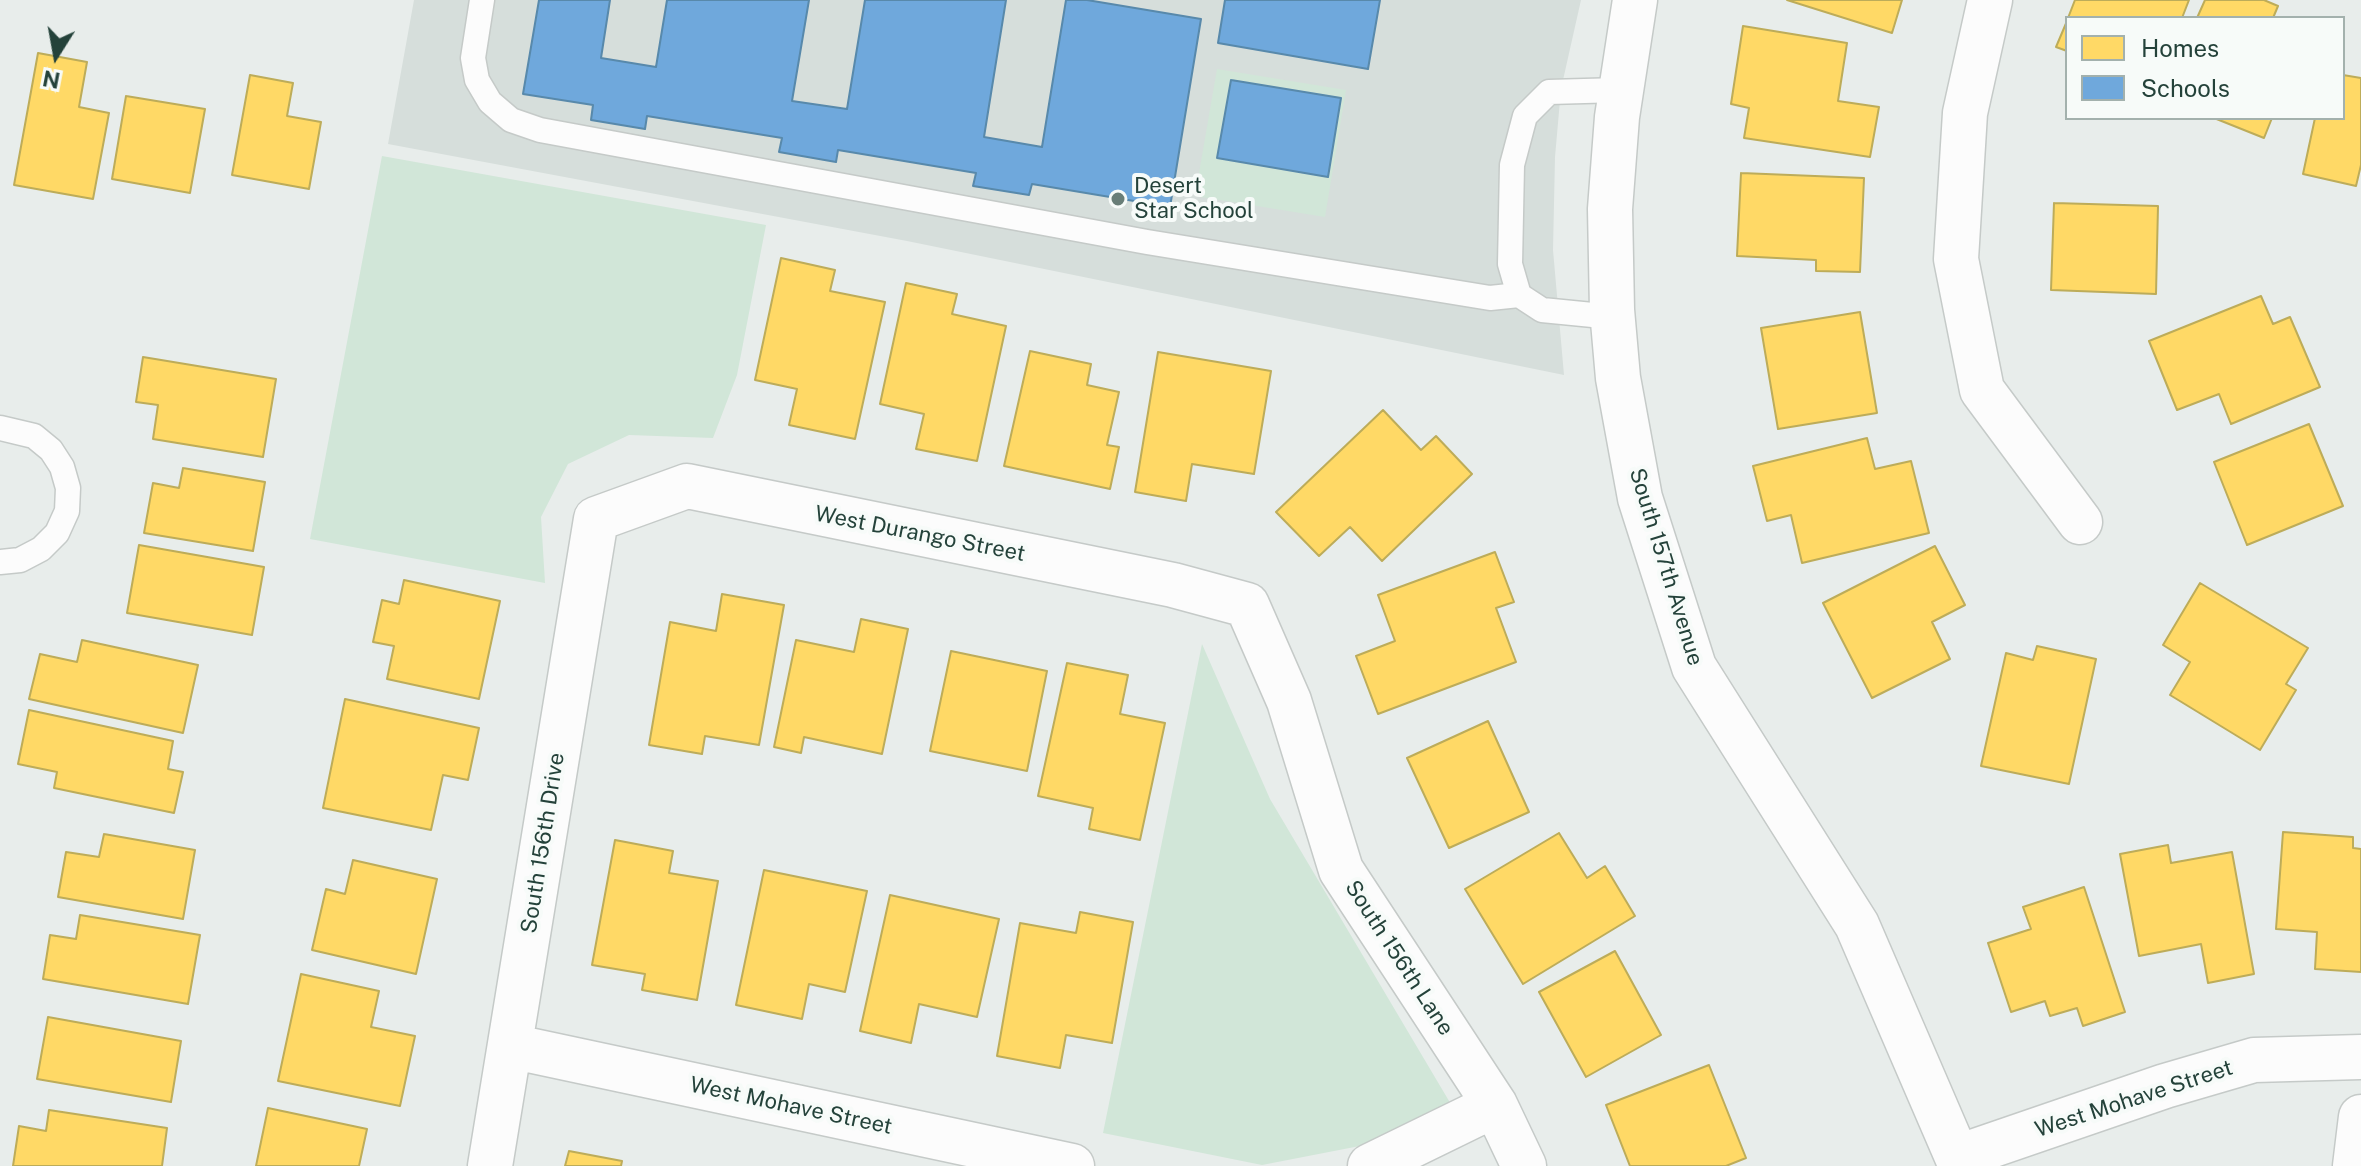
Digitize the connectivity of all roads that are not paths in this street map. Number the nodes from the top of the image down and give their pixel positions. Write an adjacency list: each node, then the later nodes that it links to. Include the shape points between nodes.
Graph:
1 (482, 0): 5 (lane, via 473,58 477,80 490,102 511,120 540,130 1147,242 1490,298)
2 (1635, 0): 4 (street, South 157th Avenue)
3 (1990, 0): 9 (street, via 1965,113 1956,259 1982,390)
4 (1620, 90): 5 (lane, via 1549,92 1525,116 1512,165 1510,264); 6 (street, South 157th Avenue, via 1610,209)
5 (1519, 295): 6 (lane, via 1542,310)
6 (1613, 317): 16 (street, South 157th Avenue, via 1618,378 1640,498 1694,667 1857,925)
7 (0, 428): 10 (lane, via 34,436 51,450 68,488 67,511 57,533 31,555)
8 (596, 519): 11 (street, West Durango Street, via 687,486 1173,585); 12 (street, South 156th Drive)
9 (2080, 522)
10 (0, 562)
11 (1247, 605): 14 (street, South 156th Lane, via 1289,701 1341,870)
12 (510, 1046): 17 (street, South 156th Drive); 18 (street, West Mohave Street)
13 (2361, 1057): 16 (street, West Mohave Street, via 2254,1060 2165,1086)
14 (1495, 1105): 19 (street); 20 (street, South 156th Lane)
15 (2361, 1117): 21 (street)
16 (1959, 1162)
17 (490, 1166)
18 (1072, 1166)
19 (1370, 1166)
20 (1524, 1166)
21 (2355, 1166)

